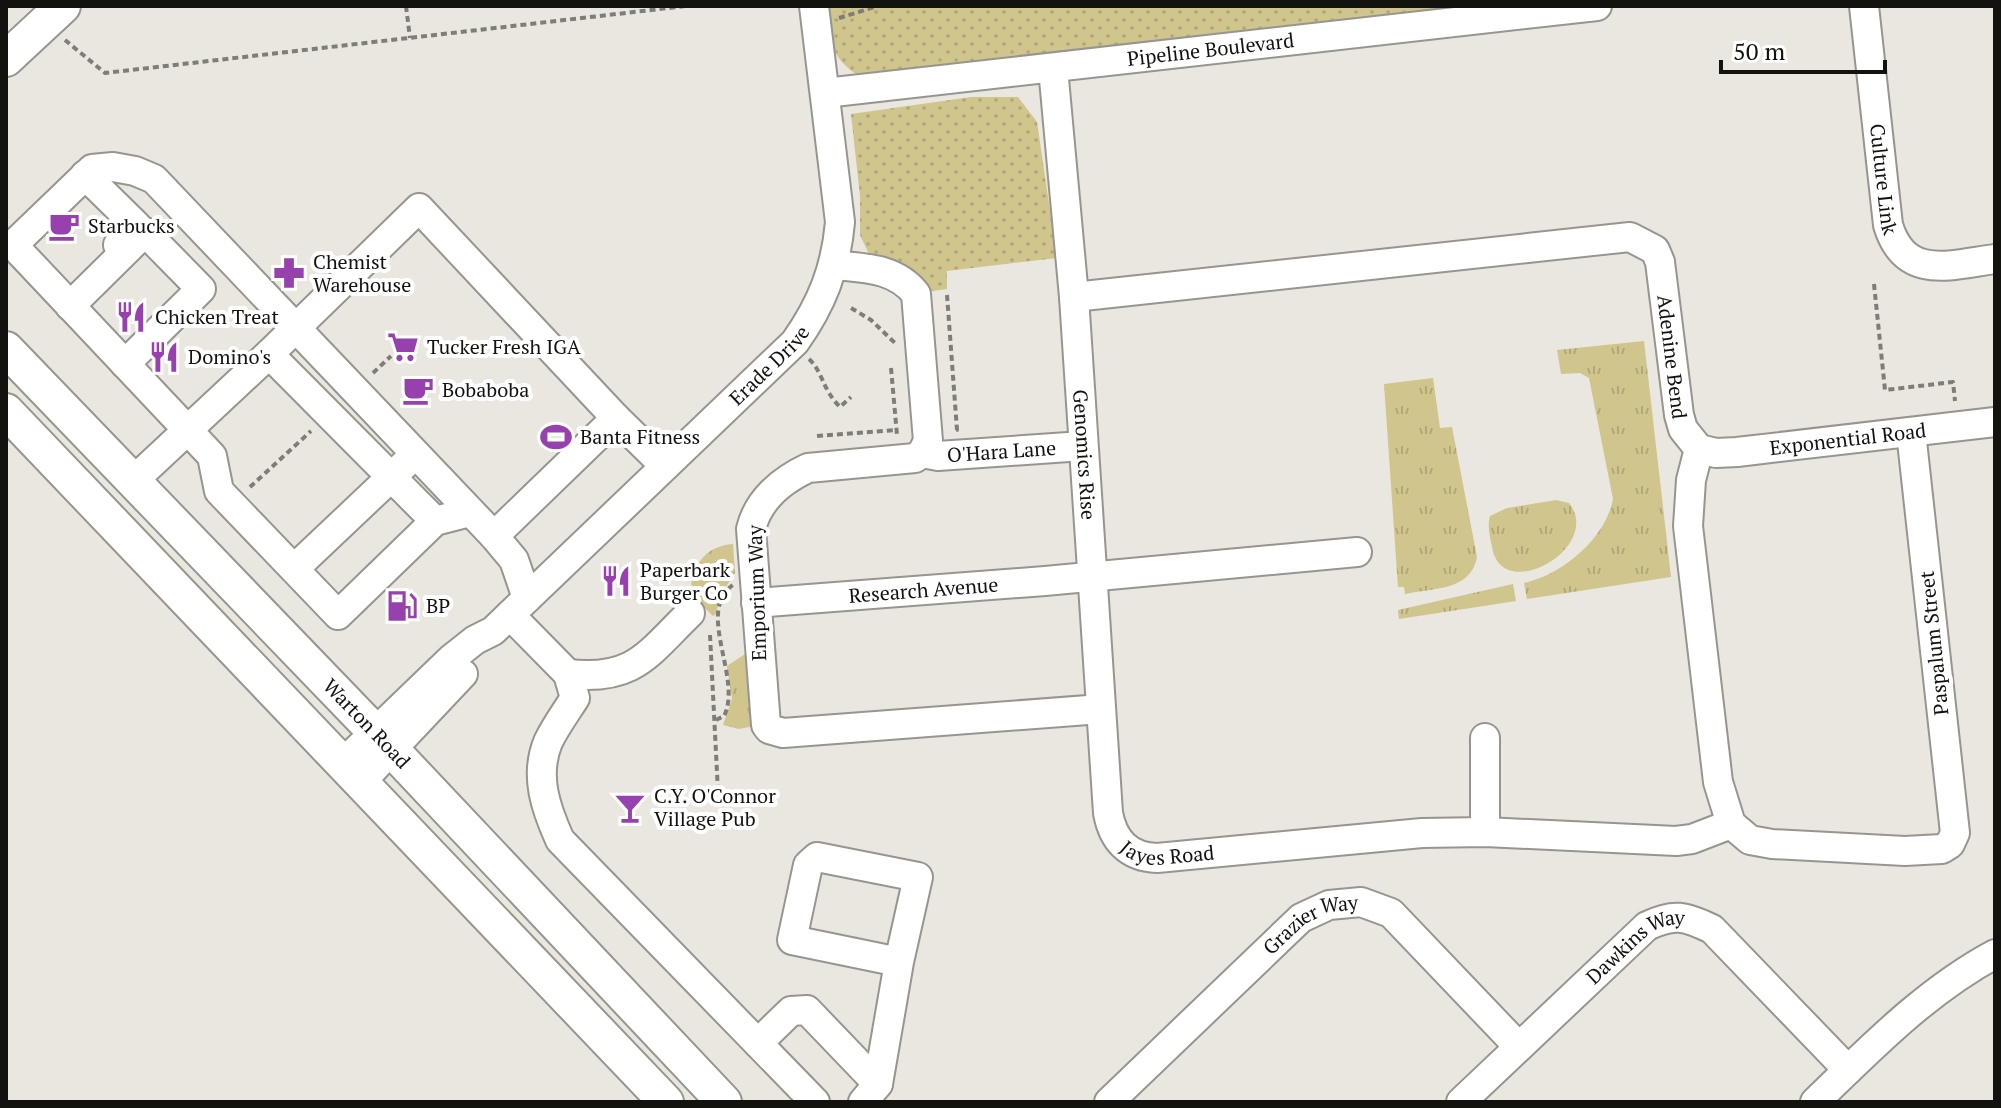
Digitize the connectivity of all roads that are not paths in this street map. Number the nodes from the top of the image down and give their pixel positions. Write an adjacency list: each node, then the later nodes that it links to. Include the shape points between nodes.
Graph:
1 (1597, 6): 6 (street, Pipeline Boulevard)
2 (1864, 6): 9 (street, Culture Link, via 1888,225 1897,247 1922,265)
3 (821, 12): 7 (street, Erade Drive)
4 (54, 15): 5 (main road)
5 (6, 59)
6 (1053, 68): 7 (street, Pipeline Boulevard); 11 (street, Genomics Rise)
7 (825, 93): 10 (street, Erade Drive, via 840,214)
8 (85, 175): 12 (street, via 137,226); 12 (street, via 13,245); 13 (street, via 113,167 154,179)
9 (1995, 259)
10 (834, 265): 24 (street, via 885,271 916,294 928,441); 26 (street, Erade Drive, via 818,306 795,342)
11 (1074, 297): 22 (street, Genomics Rise); 23 (street, Adenine Bend, via 1630,237 1655,250 1660,262 1679,415)
12 (67, 302): 16 (street); 16 (street, via 145,232 201,289)
13 (295, 329): 15 (street); 18 (street, via 419,208); 25 (street)
14 (6, 349): 28 (main road, Warton Road)
15 (269, 354): 20 (street); 27 (street)
16 (125, 364): 20 (street)
17 (6, 411): 42 (main road)
18 (616, 418): 26 (street); 31 (street)
19 (1995, 422): 21 (street, Exponential Road)
20 (188, 431): 28 (street); 33 (street, via 212,456 219,491)
21 (1911, 432): 23 (street, Exponential Road, via 1737,452); 43 (street, Paspalum Street, via 1955,833 1950,844 1905,851 1772,844 1750,840)
22 (1083, 446): 24 (street, O'Hara Lane); 34 (street, Genomics Rise)
23 (1699, 449): 43 (street, via 1688,526 1716,770)
24 (922, 453): 35 (street, Emporium Way, via 794,474 755,512)
25 (416, 454): 27 (street); 29 (street)
26 (665, 466): 37 (street, Erade Drive)
27 (392, 477): 30 (street); 33 (street)
28 (132, 482): 41 (main road, Warton Road)
29 (470, 512): 30 (street); 31 (street)
30 (435, 521): 33 (street, via 338,615)
31 (494, 536): 37 (street, via 514,560)
32 (1357, 552): 34 (street)
33 (295, 568)
34 (1092, 576): 35 (street, Research Avenue); 39 (street, Jayes Road)
35 (747, 593): 39 (street, Emporium Way, via 763,718 776,732)
36 (690, 613): 38 (street, via 639,662 619,672)
37 (510, 615): 38 (street); 41 (street, Erade Drive, via 451,659)
38 (568, 674): 47 (street, via 575,698 548,743 541,777 545,808 560,840)
39 (1101, 709): 44 (street, Jayes Road, via 1111,828 1126,849 1147,857)
40 (1485, 738): 44 (street)
41 (384, 741): 42 (street, Erade Drive); 52 (main road, Warton Road)
42 (352, 772): 51 (main road)
43 (1731, 824): 44 (street, Jayes Road, via 1676,841)
44 (1485, 832)
45 (1995, 954): 49 (street, via 1962,971 1911,1011)
46 (899, 962): 46 (street, via 918,877 817,857 808,865 792,940); 50 (street)
47 (758, 1043): 50 (street, via 791,1011 807,1010); 53 (street)
48 (1519, 1047): 49 (street, Dawkins Way, via 1647,926 1668,916 1712,929); 54 (street, Grazier Way, via 1391,913 1361,902 1329,905 1301,918); 55 (street, Dawkins Way)
49 (1848, 1070): 56 (street)
50 (870, 1093)
51 (666, 1102)
52 (724, 1102)
53 (815, 1102)
54 (1109, 1102)
55 (1461, 1102)
56 (1815, 1102)

